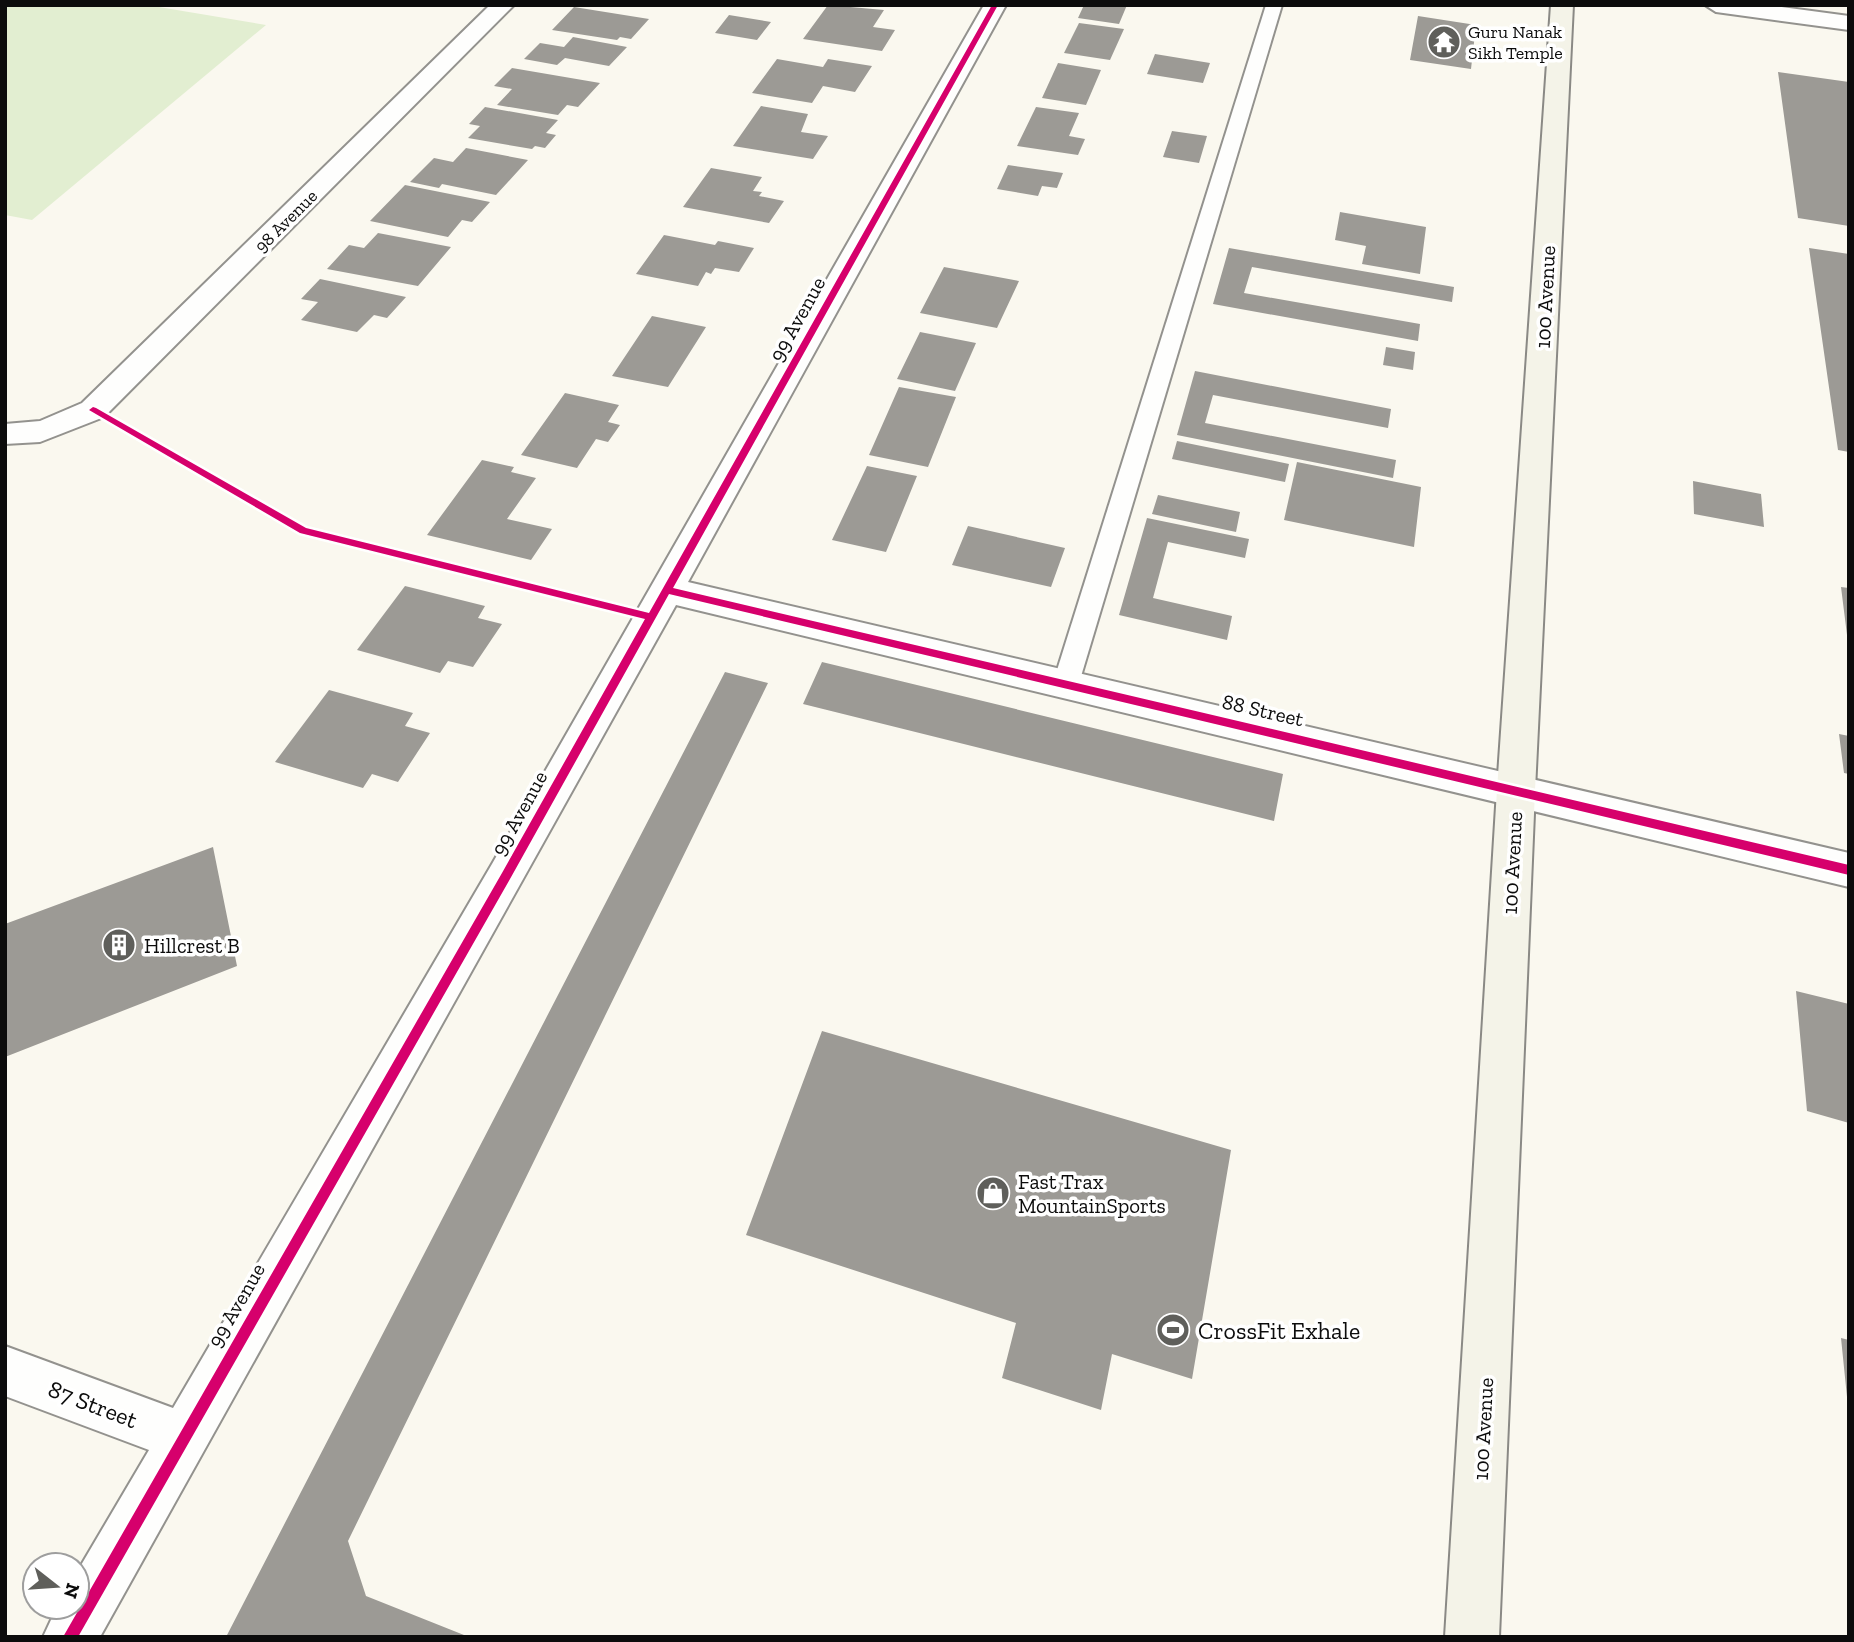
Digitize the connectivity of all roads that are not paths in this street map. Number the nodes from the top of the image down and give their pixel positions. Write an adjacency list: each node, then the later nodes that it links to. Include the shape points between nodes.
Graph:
1 (503, 5): 7 (street, 98 Avenue, via 93,410 62,426)
2 (995, 5): 8 (street, 99 Avenue)
3 (1274, 5): 9 (lane)
4 (1562, 5): 10 (main road, 100 Avenue)
5 (1716, 5): 6 (street)
6 (1849, 23)
7 (5, 434)
8 (667, 590): 9 (street, 88 Street); 13 (street, 99 Avenue)
9 (1066, 683): 10 (street, 88 Street)
10 (1516, 790): 11 (street, 88 Street); 15 (main road, 100 Avenue)
11 (1849, 870)
12 (5, 1371): 13 (street, 87 Street)
13 (181, 1437): 14 (street, 99 Avenue)
14 (70, 1637)
15 (1472, 1637)

